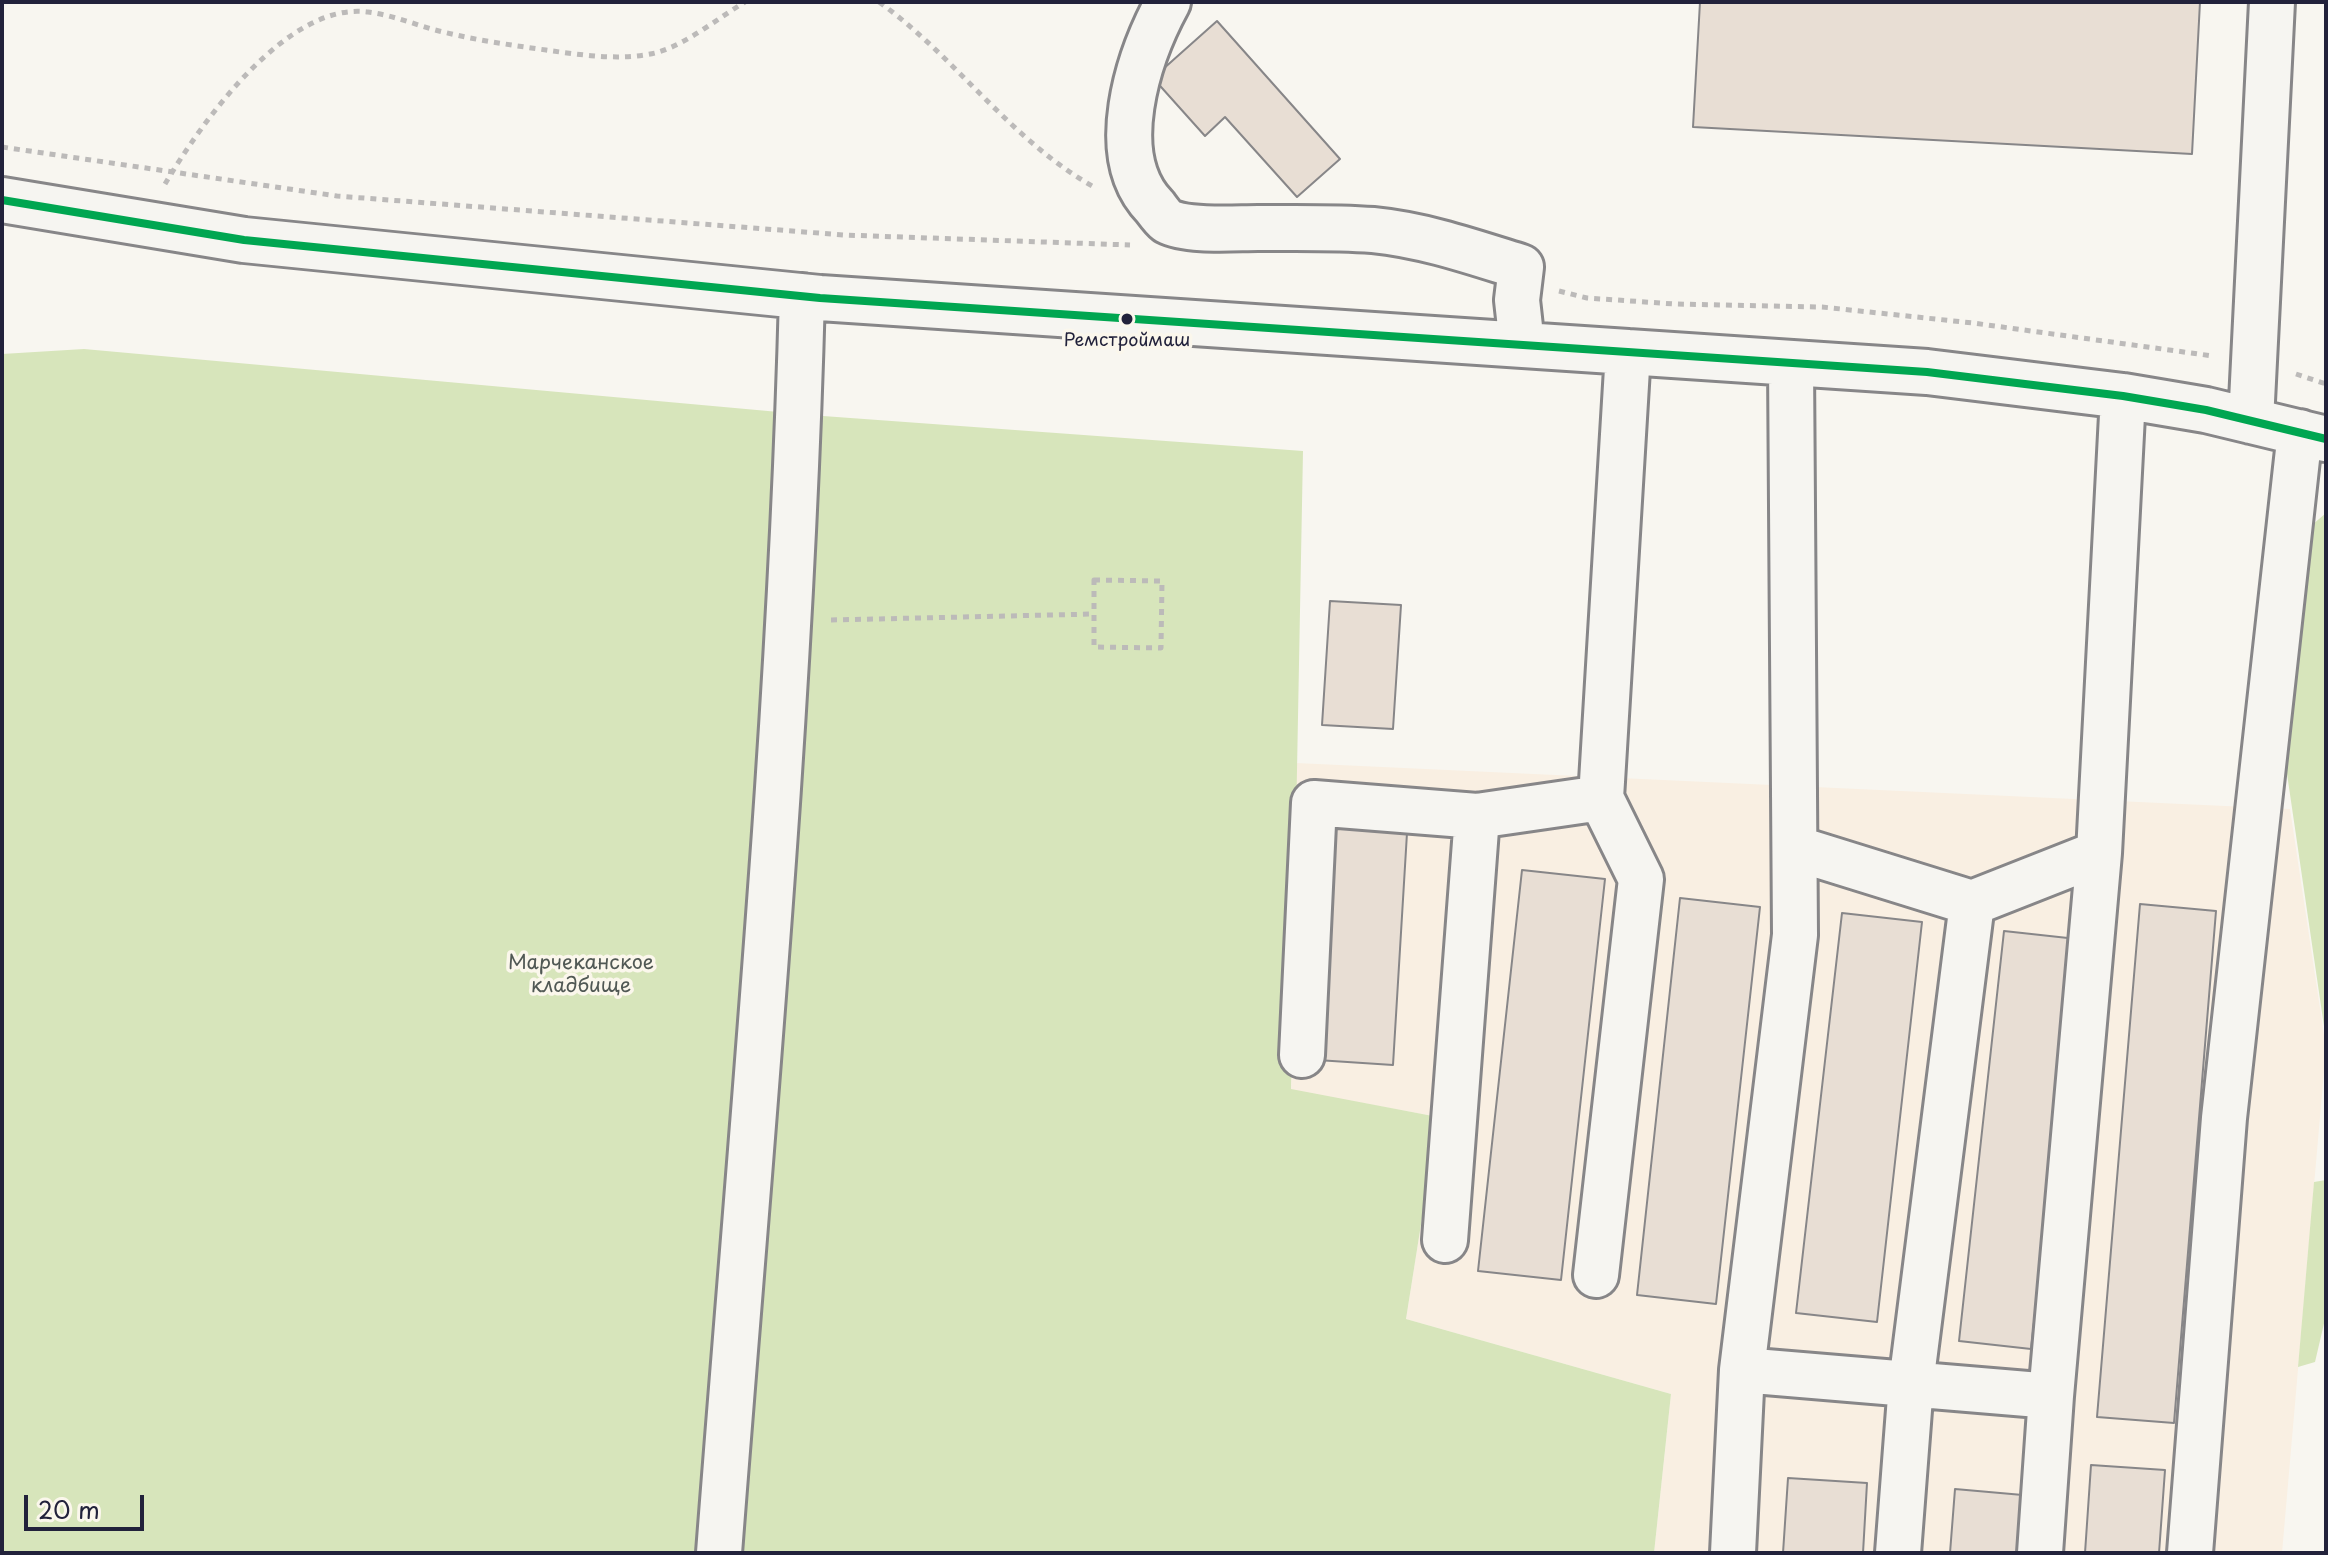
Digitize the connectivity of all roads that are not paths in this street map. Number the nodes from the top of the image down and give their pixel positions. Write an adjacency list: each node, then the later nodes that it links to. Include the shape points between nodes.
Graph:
1 (1168, 2): 5 (street, via 1138,74 1130,118 1131,163 1142,195 1167,221 1205,229 1375,230 1448,244 1521,267 1517,300)
2 (2272, 2): 9 (street)
3 (2, 200): 4 (street, via 244,240)
4 (802, 296): 5 (street); 22 (street, via 787,621)
5 (1522, 345): 6 (street)
6 (1628, 352): 7 (street); 11 (street)
7 (1791, 363): 8 (street, via 1927,372); 13 (street)
8 (2123, 396): 9 (street); 14 (street)
9 (2251, 421): 10 (street)
10 (2313, 436): 26 (street, via 2224,1118)
11 (1601, 798): 12 (street); 18 (street, via 1641,879)
12 (1477, 816): 16 (street, via 1314,803); 17 (street)
13 (1795, 848): 15 (street); 19 (street, via 1795,935)
14 (2099, 853): 15 (street); 21 (street)
15 (1972, 903): 20 (street)
16 (1302, 1055)
17 (1445, 1240)
18 (1596, 1275)
19 (1742, 1370): 20 (street); 23 (street)
20 (1911, 1384): 21 (street); 24 (street)
21 (2051, 1396): 25 (street)
22 (719, 1553)
23 (1733, 1553)
24 (1898, 1553)
25 (2040, 1553)
26 (2190, 1553)

